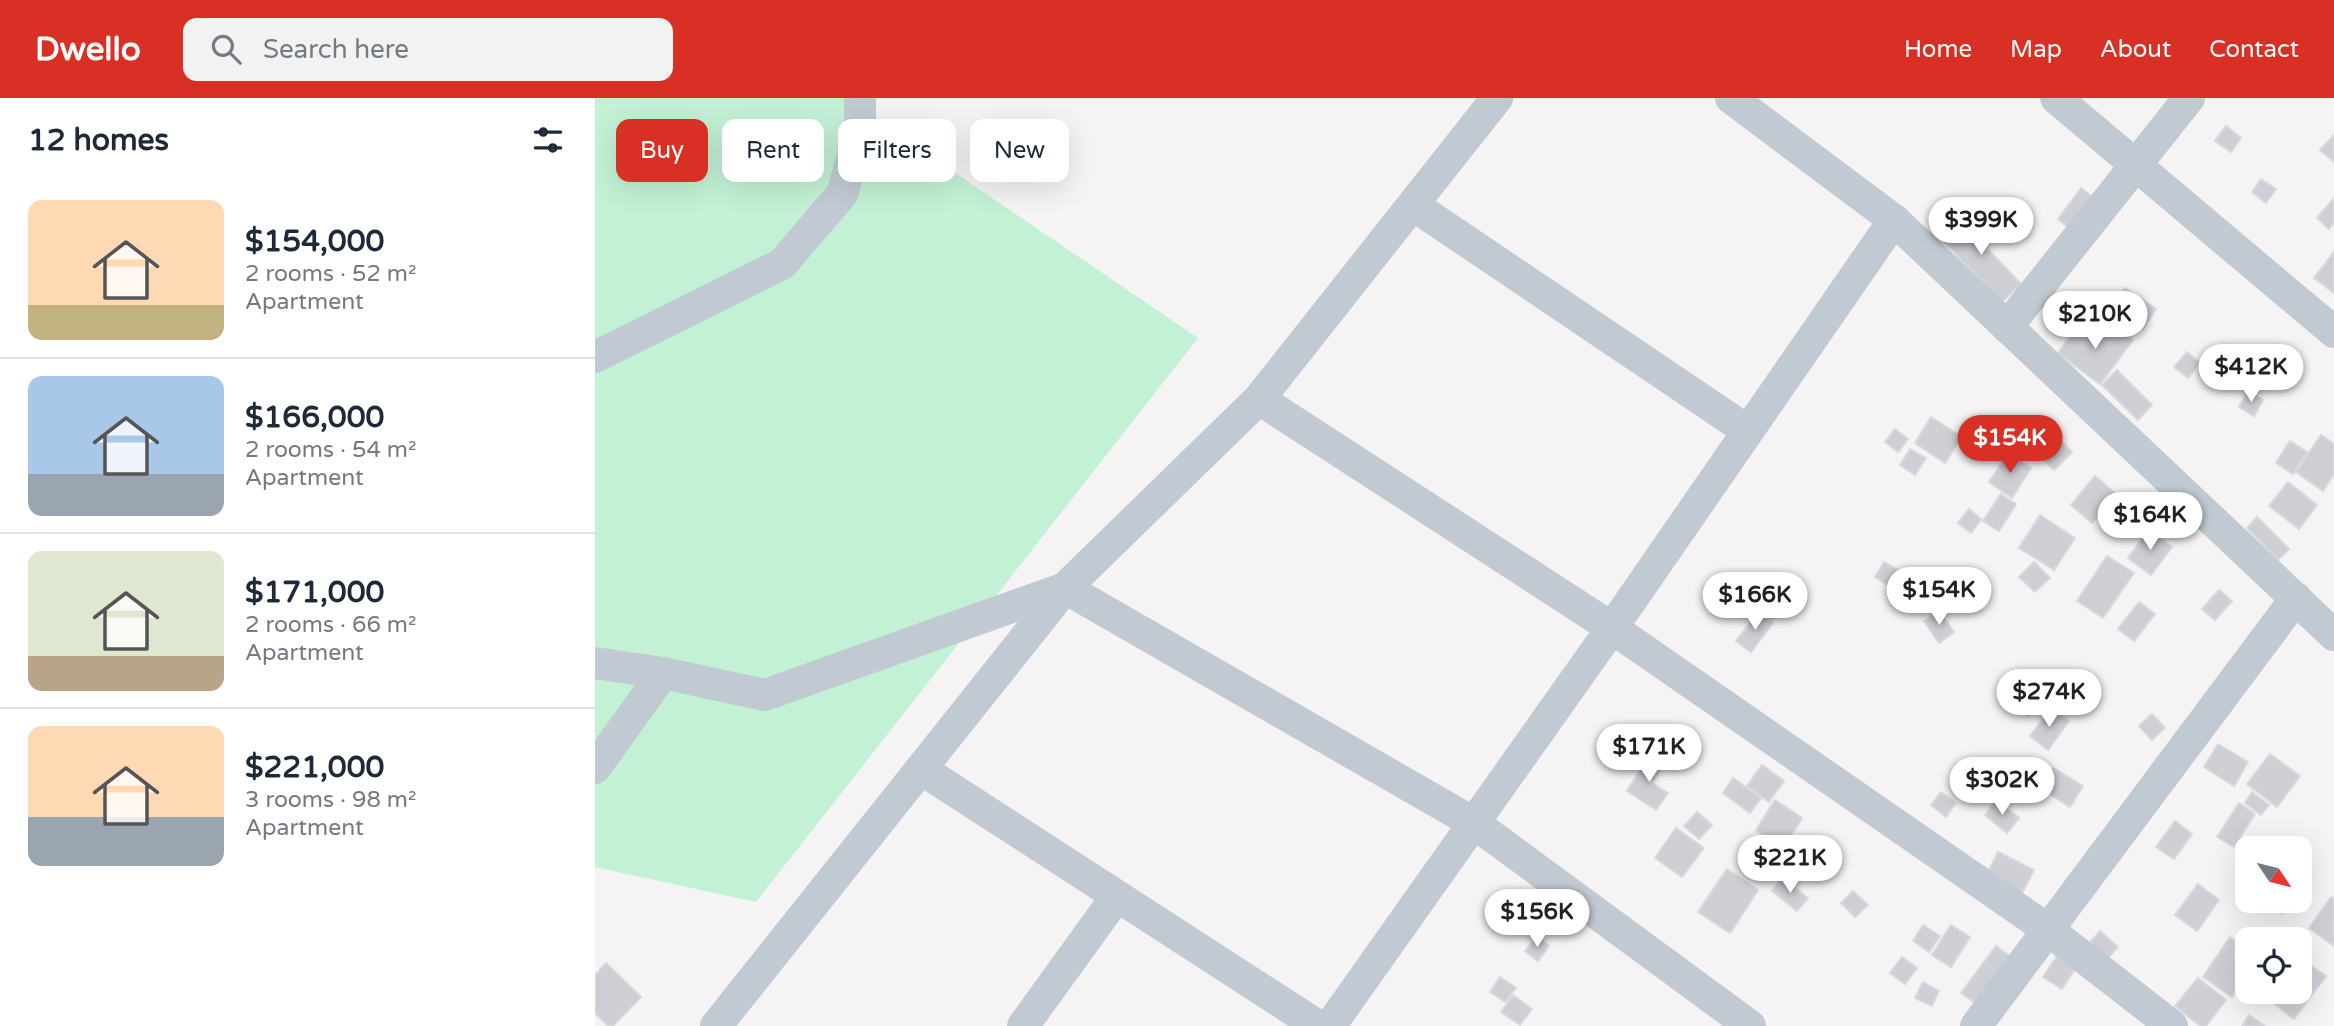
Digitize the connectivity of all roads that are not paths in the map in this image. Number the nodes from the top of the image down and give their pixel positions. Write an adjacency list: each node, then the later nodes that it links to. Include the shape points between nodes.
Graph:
1 (860, 98): 11 (street, via 860,131 842,194 782,264)
2 (1497, 98): 7 (street)
3 (1731, 98): 8 (street)
4 (2056, 98): 6 (street)
5 (2189, 98): 6 (street)
6 (2136, 165): 9 (street); 10 (street)
7 (1413, 205): 12 (street); 13 (street)
8 (1894, 220): 9 (street); 13 (street)
9 (2007, 327): 15 (street)
10 (2334, 332)
11 (595, 357)
12 (1259, 399): 14 (street); 17 (street)
13 (1748, 431): 17 (street)
14 (1065, 588): 19 (street, via 765,695); 21 (street); 22 (street)
15 (2296, 598): 16 (street); 24 (street)
16 (2331, 624)
17 (1612, 628): 22 (street); 24 (street)
18 (595, 663): 19 (street)
19 (663, 673): 20 (street)
20 (595, 768)
21 (921, 769): 23 (street); 25 (street)
22 (1473, 823): 28 (street); 29 (street)
23 (1117, 896): 26 (street); 27 (street)
24 (2047, 929): 30 (street); 31 (street)
25 (716, 1026)
26 (1023, 1026)
27 (1318, 1026)
28 (1330, 1026)
29 (1749, 1026)
30 (1976, 1026)
31 (2172, 1026)

